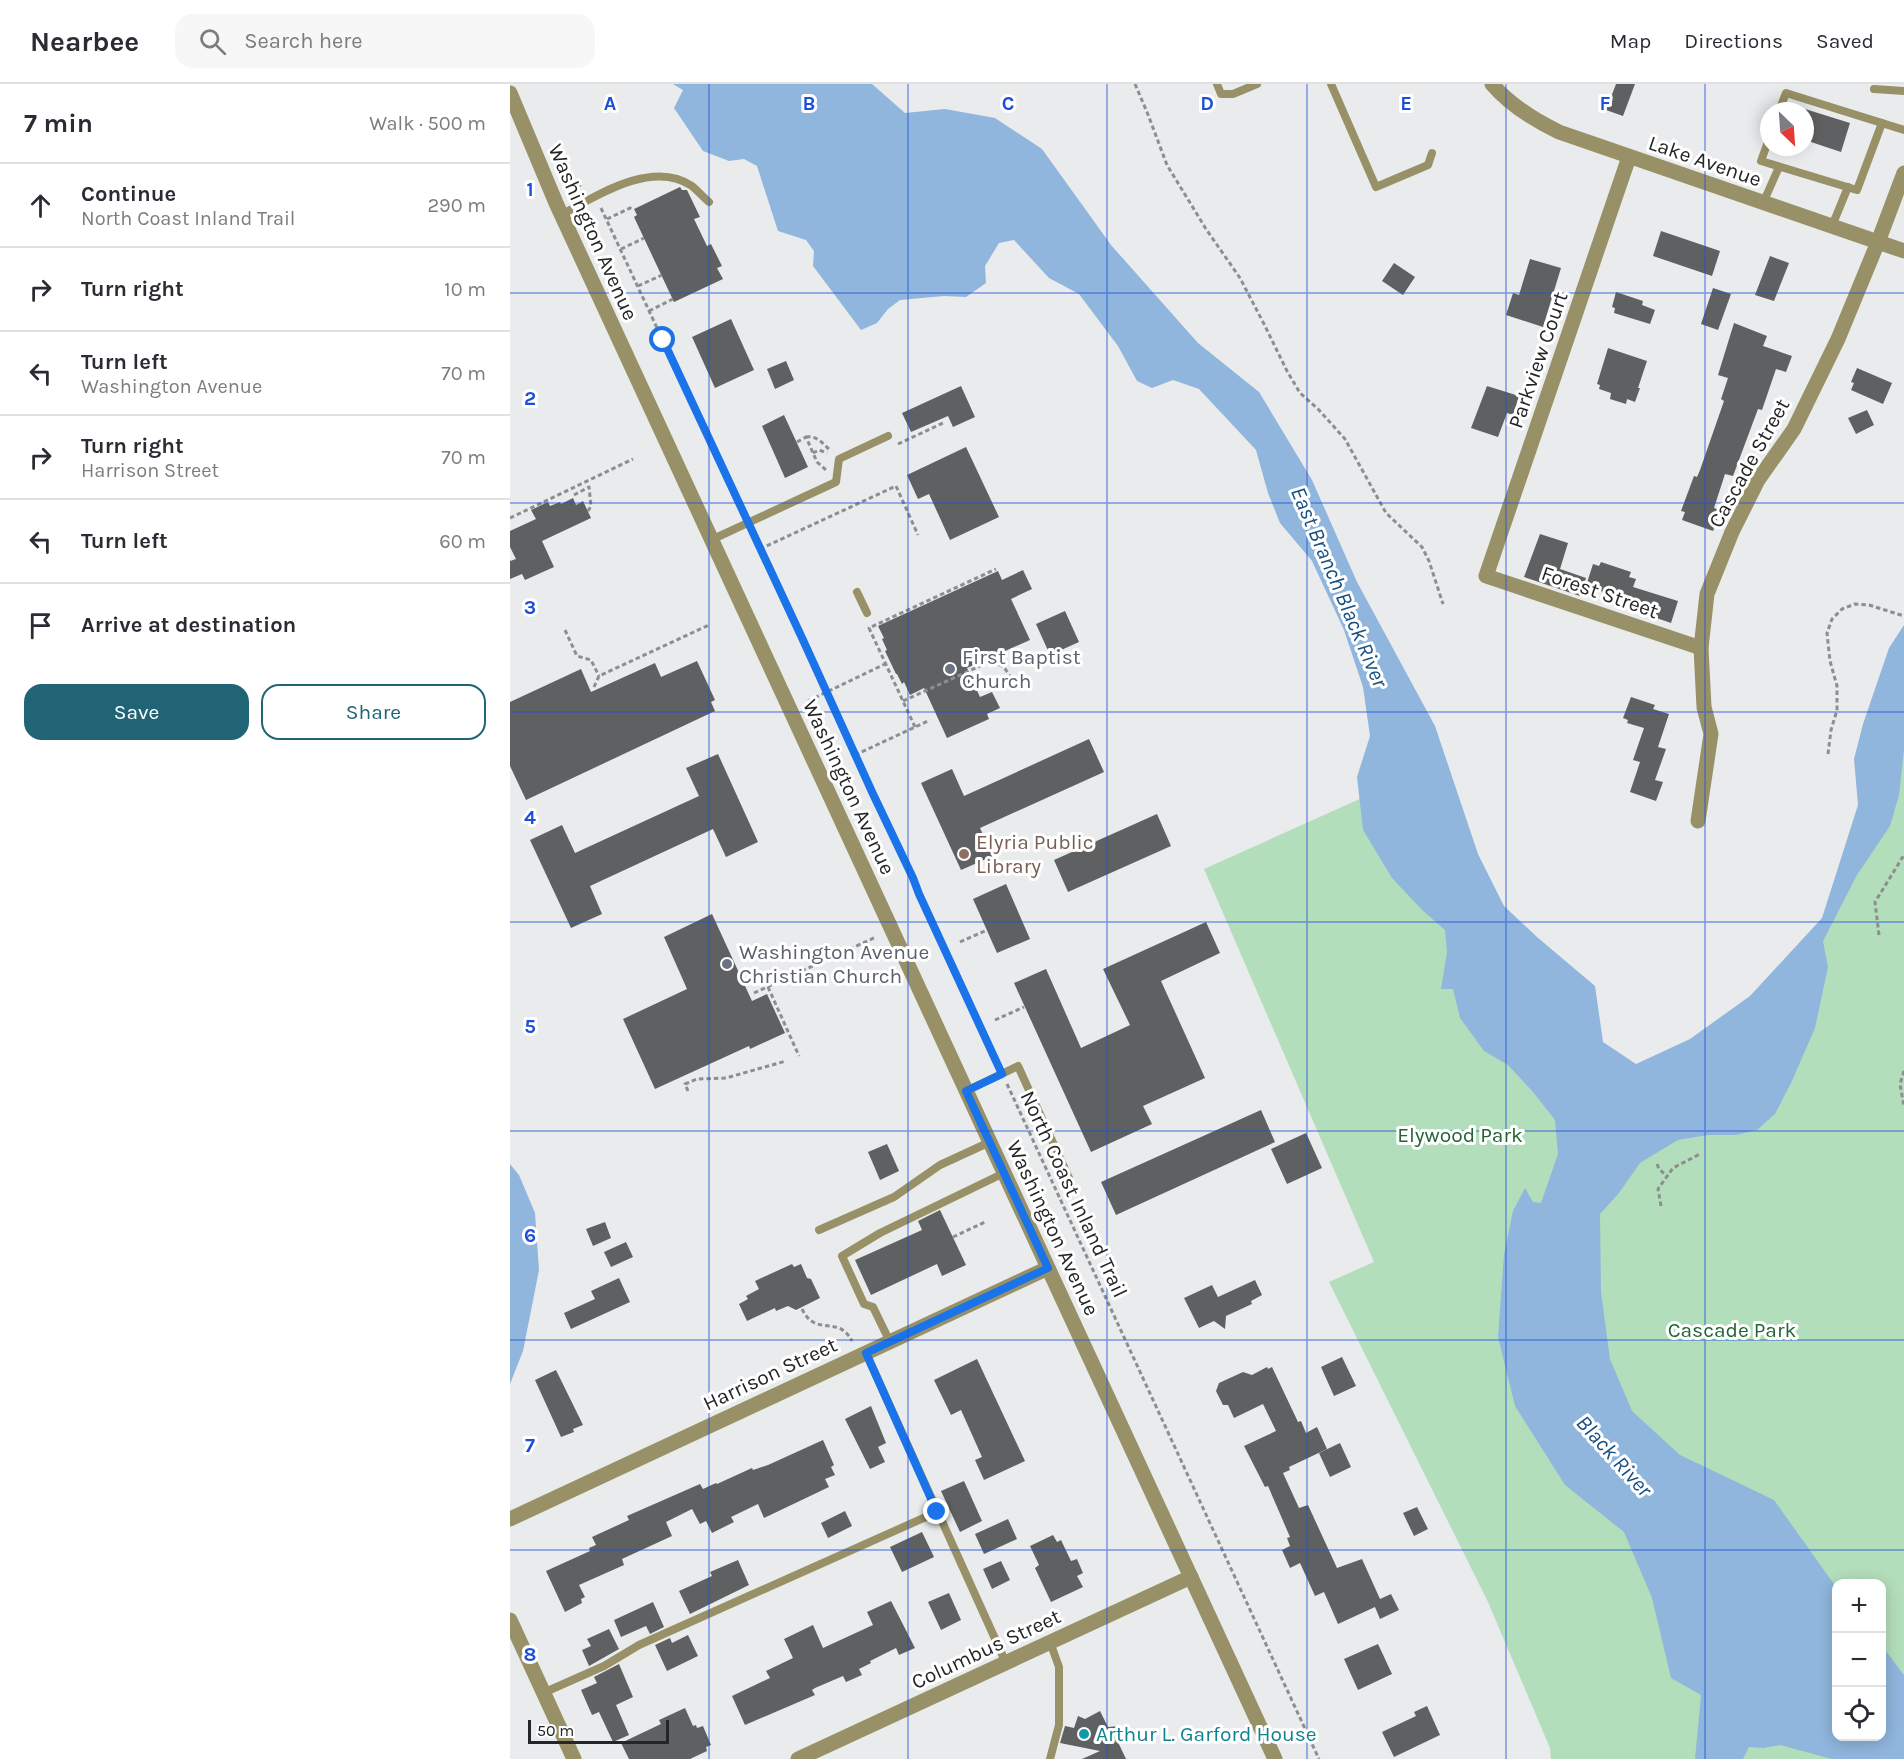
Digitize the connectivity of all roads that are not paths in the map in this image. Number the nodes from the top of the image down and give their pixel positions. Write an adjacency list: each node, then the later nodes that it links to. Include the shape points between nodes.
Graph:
1 (1217, 84): 2 (lane, via 1221,93 1233,94)
2 (1257, 84)
3 (1331, 84): 11 (lane, via 1376,187 1428,165)
4 (1496, 89): 13 (street, Lake Avenue, via 1539,123)
5 (1874, 89): 6 (lane)
6 (1904, 91)
7 (510, 93): 19 (street, Washington Avenue)
8 (1782, 102): 9 (lane, via 1786,93)
9 (1882, 123): 10 (lane); 16 (lane, via 1857,190)
10 (1904, 130)
11 (1432, 153)
12 (1763, 156): 14 (lane, via 1761,161)
13 (1629, 157): 18 (street, Lake Avenue); 25 (street, Parkview Court)
14 (1779, 167): 16 (lane); 18 (lane)
15 (1904, 173): 21 (street, Cascade Street)
16 (1848, 187): 20 (lane)
17 (709, 202): 19 (lane, via 678,180 644,178 616,186)
18 (1763, 203): 20 (street, Lake Avenue)
19 (561, 215): 24 (street, Washington Avenue)
20 (1832, 226): 21 (street, Lake Avenue)
21 (1878, 242): 22 (street, Lake Avenue); 28 (street, Cascade Street, via 1839,339 1794,429 1758,480 1731,532 1707,594)
22 (1904, 251)
23 (888, 436): 24 (lane, via 839,459 836,482)
24 (711, 540): 30 (street, Washington Avenue)
25 (1486, 576): 28 (street, Forest Street)
26 (857, 592): 27 (lane)
27 (867, 613)
28 (1701, 648): 29 (street, Cascade Street, via 1704,707 1711,734)
29 (1698, 821)
30 (966, 1091): 31 (street, Washington Avenue); 33 (lane, via 1018,1066)
31 (990, 1142): 32 (street, Washington Avenue); 34 (lane, via 940,1165 894,1197)
32 (1004, 1173): 35 (street, Washington Avenue); 36 (lane, via 880,1233 842,1256 864,1304 873,1307)
33 (1069, 1178)
34 (819, 1230)
35 (1048, 1268): 36 (street, Harrison Street); 40 (street, Washington Avenue)
36 (890, 1342): 37 (street, Harrison Street)
37 (861, 1350): 38 (lane); 39 (street, Harrison Street)
38 (937, 1512): 43 (lane); 44 (lane, via 639,1645 604,1666)
39 (510, 1519)
40 (1191, 1577): 42 (street, Columbus Street); 48 (street, Washington Avenue)
41 (510, 1620): 44 (street)
42 (1050, 1642): 43 (street, Columbus Street); 47 (lane, via 1059,1667 1059,1725)
43 (1006, 1663): 46 (street, Columbus Street)
44 (543, 1693): 45 (street)
45 (574, 1759)
46 (798, 1759)
47 (1050, 1759)
48 (1275, 1759)

